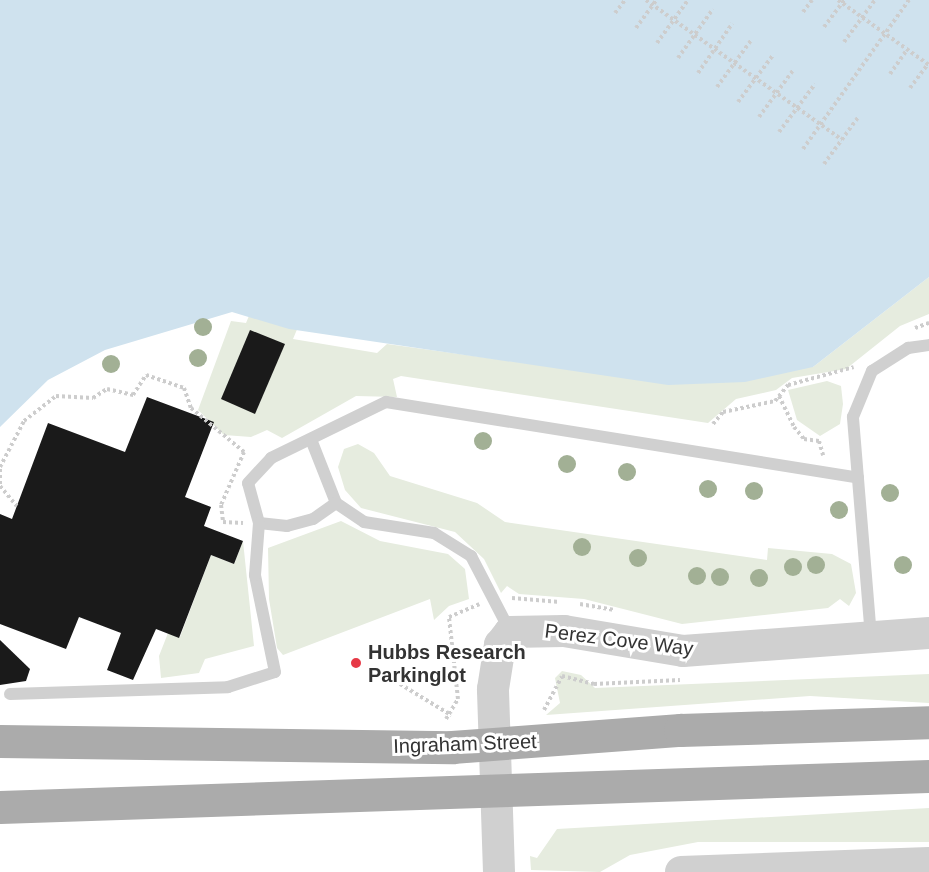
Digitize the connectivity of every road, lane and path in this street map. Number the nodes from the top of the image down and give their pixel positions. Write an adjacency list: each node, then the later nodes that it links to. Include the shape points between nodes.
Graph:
1 (625, 0): 12 (path)
2 (646, 0): 9 (path)
3 (656, 0): 9 (path)
4 (688, 0): 14 (path)
5 (812, 0): 11 (path)
6 (875, 0): 13 (path)
7 (909, 0): 18 (path)
8 (841, 1): 13 (path); 16 (path)
9 (653, 5): 14 (path); 17 (path)
10 (713, 9): 19 (path)
11 (803, 12)
12 (615, 13)
13 (862, 18): 18 (path); 21 (path)
14 (673, 20): 19 (path); 22 (path)
15 (732, 24): 23 (path)
16 (824, 27)
17 (636, 28)
18 (885, 34): 24 (path); 41 (path)
19 (694, 35): 23 (path); 26 (path)
20 (752, 39): 27 (path)
21 (844, 42)
22 (657, 43)
23 (714, 49): 27 (path); 30 (path)
24 (908, 50): 28 (path); 31 (path)
25 (773, 55): 32 (path)
26 (678, 58)
27 (735, 64): 32 (path); 34 (path)
28 (929, 64): 35 (path)
29 (794, 69): 36 (path)
30 (698, 73)
31 (890, 74)
32 (756, 79): 36 (path); 37 (path)
33 (815, 84): 38 (path)
34 (717, 87)
35 (910, 88)
36 (776, 93): 38 (path); 40 (path)
37 (738, 102)
38 (797, 108): 41 (path); 42 (path)
39 (859, 116): 43 (path)
40 (759, 117)
41 (820, 125): 43 (path); 44 (path)
42 (779, 132)
43 (842, 140): 45 (path)
44 (803, 149)
45 (824, 164)
46 (929, 323): 47 (path)
47 (908, 331)
48 (929, 345): 54 (lane, via 908,348 873,371 853,417)
49 (859, 365): 50 (path, via 832,377 788,386)
50 (779, 396): 51 (path, via 775,402 723,412); 53 (path, via 804,439 819,441)
51 (713, 424)
52 (312, 442): 53 (lane, via 386,402); 56 (lane); 58 (lane, via 271,458 248,483)
53 (829, 473): 54 (lane)
54 (858, 478): 61 (lane)
55 (0, 485): 57 (path); 58 (path, via 0,467 24,421 56,396 93,398 107,389 133,395 146,375 184,388 191,408 243,452 221,506 224,522)
56 (336, 503): 58 (lane, via 313,519 287,526); 59 (lane, via 364,522 434,533 471,556)
57 (18, 506)
58 (259, 523): 63 (lane, via 255,575 275,672 228,687)
59 (510, 632): 61 (street, Perez Cove Way, via 564,631 683,651); 67 (street, via 495,663)
60 (929, 633): 61 (street, Perez Cove Way)
61 (871, 638)
62 (400, 684): 64 (path)
63 (10, 694)
64 (451, 715)
65 (929, 722): 67 (main road, Ingraham Street, via 680,730)
66 (15, 742): 67 (main road, Ingraham Street)
67 (496, 745): 69 (street)
68 (929, 776): 69 (main road)
69 (497, 793): 70 (main road); 73 (street)
70 (0, 807)
71 (929, 863): 72 (street)
72 (813, 869): 74 (street)
73 (499, 872)
74 (681, 872)

